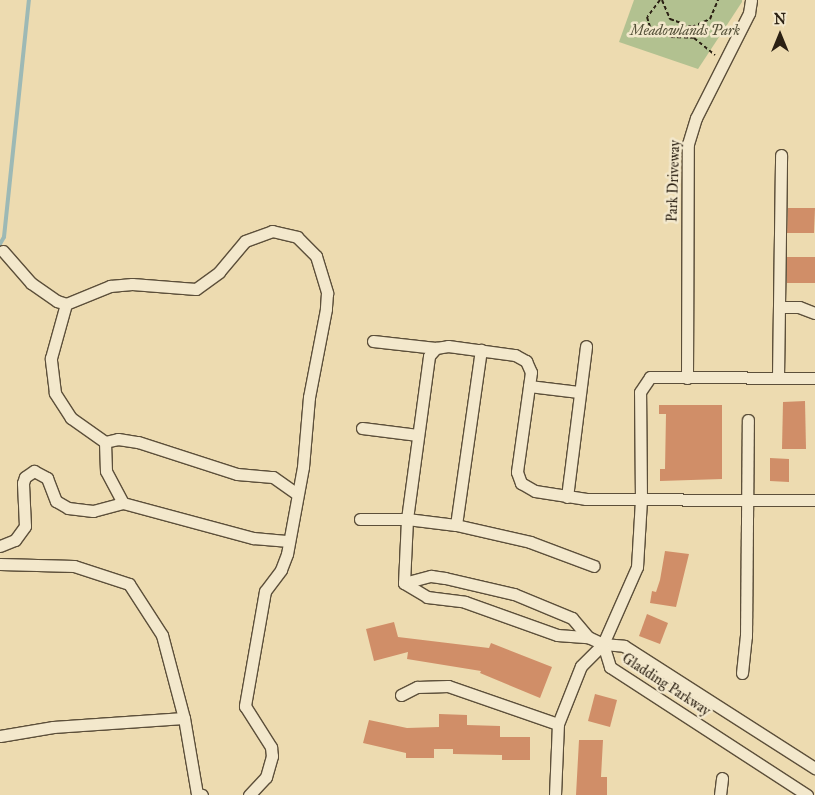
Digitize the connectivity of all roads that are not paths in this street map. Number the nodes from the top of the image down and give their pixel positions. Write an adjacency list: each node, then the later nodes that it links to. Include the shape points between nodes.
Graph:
1 (751, 0): 12 (street, Park Driveway, via 749,14 696,118 688,144)
2 (781, 155): 5 (street)
3 (3, 251): 4 (street, via 31,283 57,302)
4 (66, 304): 19 (street, via 51,358 55,393 71,418); 20 (street, via 110,286 132,284 196,289 219,272 245,241 260,233 283,231 308,245 323,273 327,293)
5 (781, 307): 6 (street, via 799,307); 11 (street)
6 (815, 313)
7 (373, 341): 9 (street)
8 (586, 346): 15 (street)
9 (436, 348): 10 (street, via 448,346); 18 (street, via 429,356)
10 (481, 350): 14 (street, via 515,355 526,361 531,372); 28 (street)
11 (778, 377): 12 (street); 13 (street)
12 (687, 378): 22 (street, via 650,377 640,392)
13 (815, 378)
14 (529, 386): 15 (street); 21 (street, via 517,472 521,483 535,490)
15 (579, 392): 21 (street)
16 (748, 420): 23 (street)
17 (362, 428): 18 (street)
18 (418, 435): 27 (street)
19 (105, 442): 20 (street, via 118,438 138,442 245,476 273,477); 25 (street, via 106,471)
20 (297, 494): 29 (street)
21 (567, 497): 22 (street)
22 (641, 500): 23 (street); 35 (street, via 637,567)
23 (746, 500): 24 (street); 36 (street, via 746,636)
24 (815, 500)
25 (123, 503): 29 (street, via 253,538); 30 (street, via 92,511 64,507 56,501 47,478 34,471 25,477 23,484 25,526 14,540)
26 (360, 519): 27 (street)
27 (407, 519): 28 (street); 33 (street)
28 (456, 525): 32 (street, via 530,542)
29 (289, 540): 44 (street, via 281,570 264,591 246,698 247,711 271,746 272,756 266,777)
30 (0, 546)
31 (0, 564): 38 (street, via 74,566 129,584 162,634)
32 (594, 566)
33 (404, 583): 34 (street, via 427,597 480,607 557,635); 34 (street, via 431,576 514,594 572,618)
34 (588, 637): 35 (street)
35 (603, 644): 39 (street, via 582,666); 41 (street, Gladding Parkway, via 624,646); 47 (street, Gladding Parkway, via 610,667)
36 (742, 673)
37 (401, 695): 39 (street, via 417,687 448,686)
38 (184, 718): 40 (street, via 52,727); 43 (street)
39 (558, 724): 45 (street)
40 (0, 736)
41 (814, 766)
42 (722, 778): 46 (street)
43 (195, 793)
44 (248, 795)
45 (555, 795)
46 (720, 795)
47 (807, 795)

